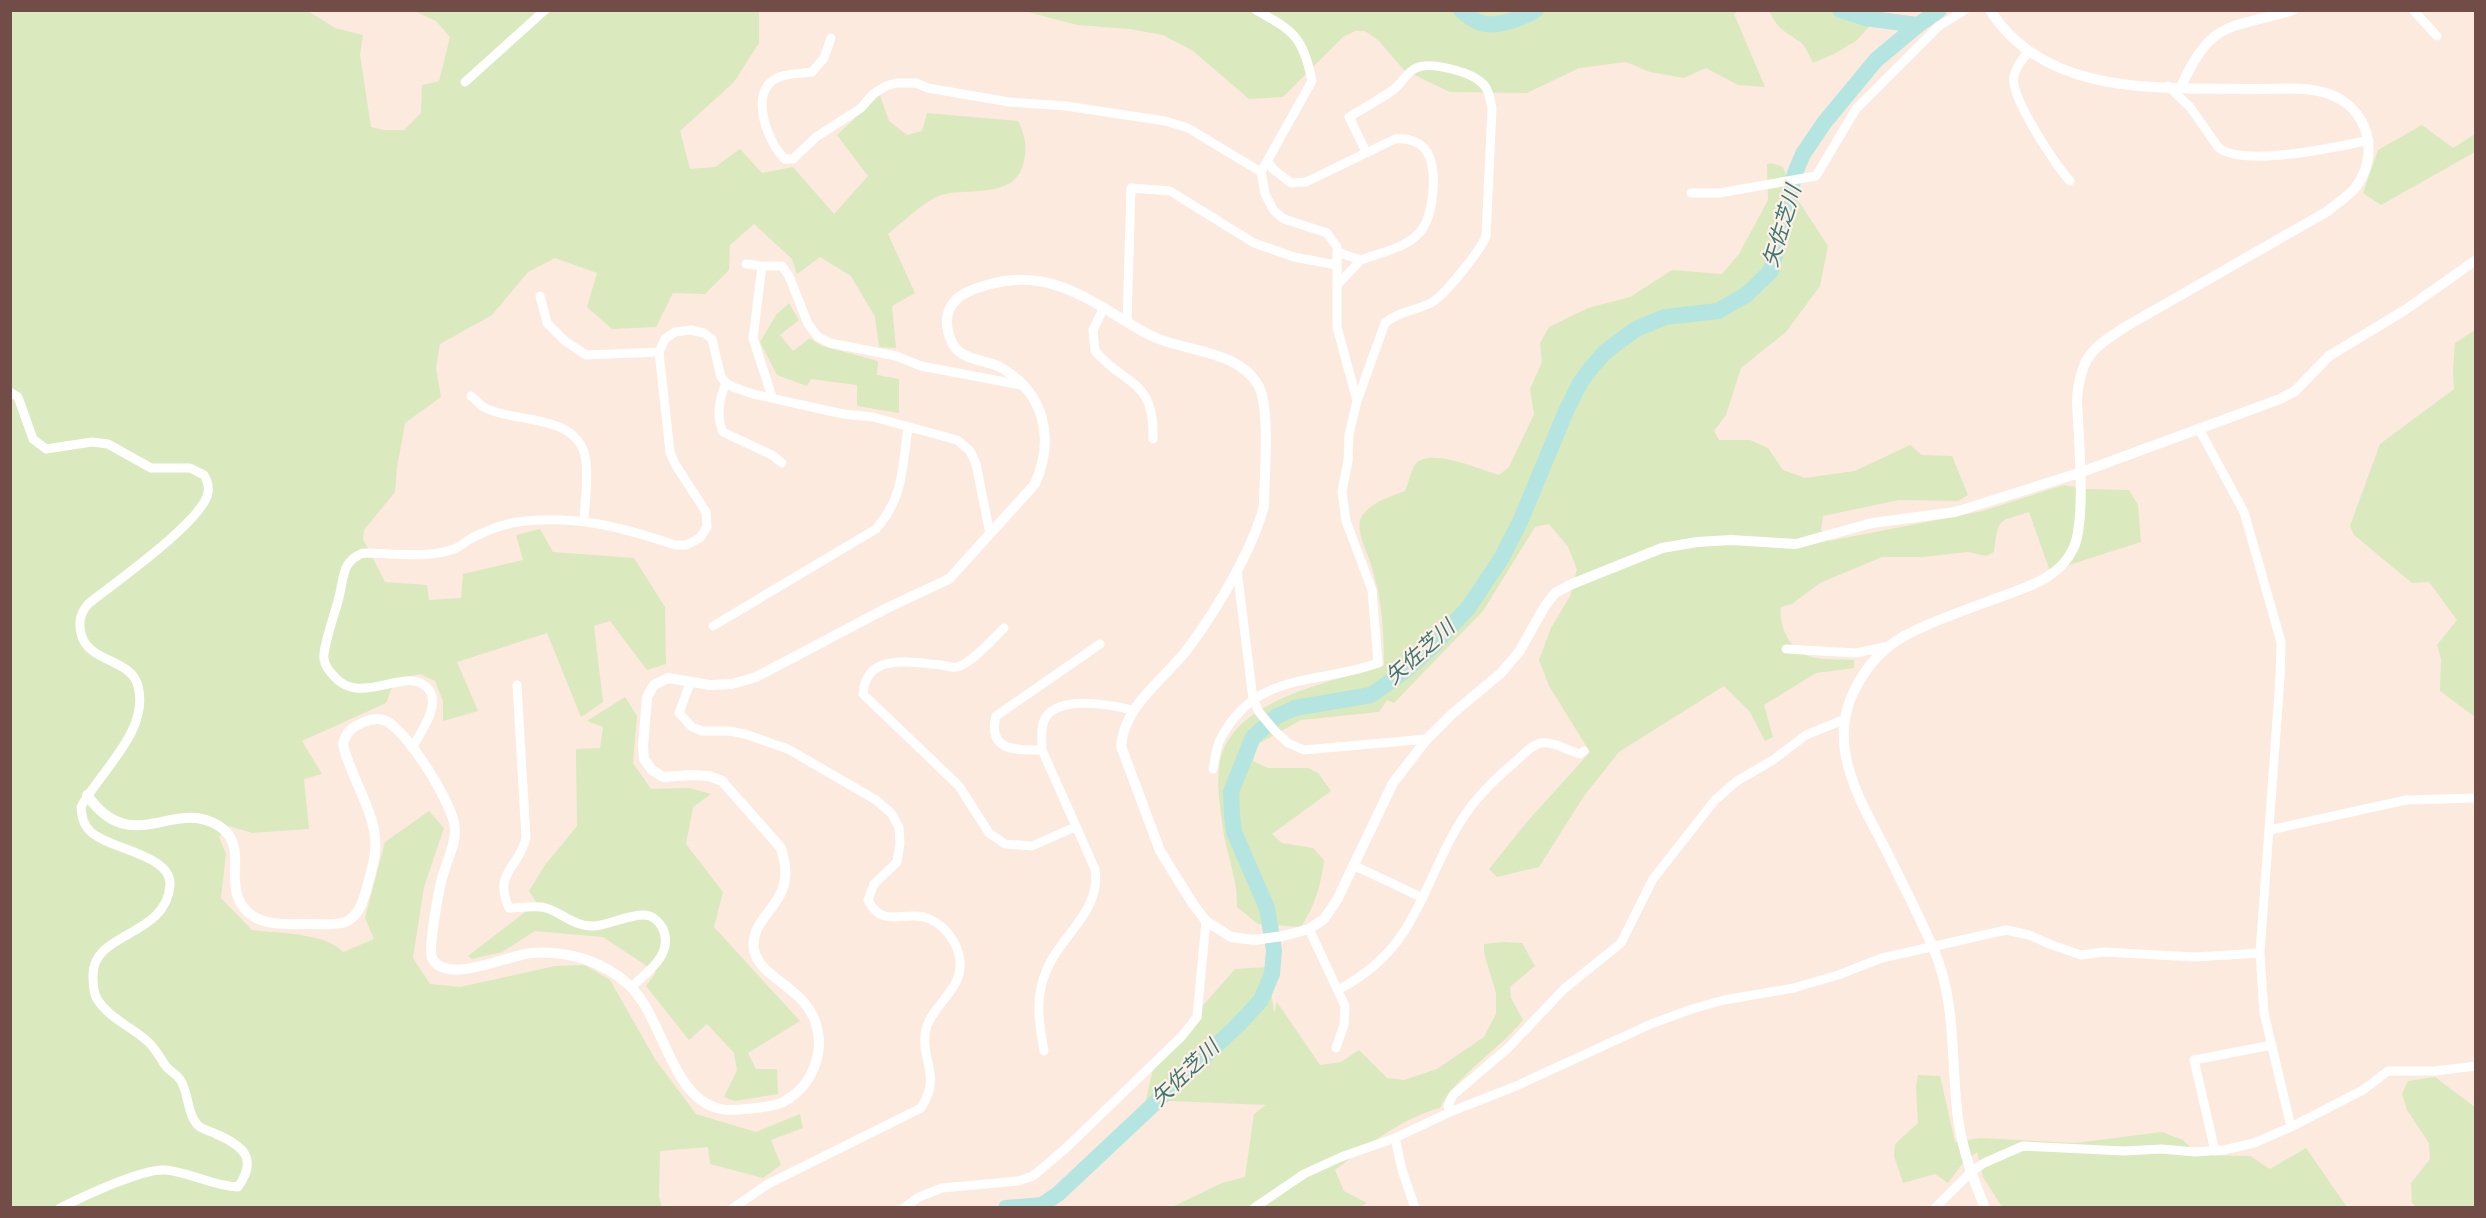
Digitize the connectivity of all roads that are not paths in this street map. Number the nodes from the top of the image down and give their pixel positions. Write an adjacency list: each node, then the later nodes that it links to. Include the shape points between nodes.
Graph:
1 (545, 10): 10 (street)
2 (1256, 10): 15 (street, via 1297,37 1312,81)
3 (1965, 10): 18 (street, via 1939,26 1856,109 1816,176 1719,193)
4 (1990, 10): 9 (street)
5 (2294, 10): 12 (street, via 2235,26 2212,37 2192,63)
6 (2413, 10): 7 (street)
7 (2437, 36)
8 (831, 38): 16 (street, via 824,58 812,72 783,76 768,86 762,108 764,124 777,152 785,159 793,159 816,137 861,108 886,86 916,83 1009,102 1165,121 1188,128)
9 (2028, 52): 11 (street, via 2093,80); 17 (street, via 2014,77 2015,88 2031,123)
10 (465, 82)
11 (2168, 86): 12 (street); 13 (street, via 2190,107 2224,153 2260,156)
12 (2181, 87): 13 (street, via 2308,90 2329,94 2347,104 2360,118)
13 (2368, 140): 40 (street, via 2367,168 2355,189 2328,211 2099,344 2084,362 2078,381)
14 (1366, 152): 15 (street, via 1306,182 1291,183); 20 (street, via 1395,139 1418,143 1430,160 1432,197 1427,221 1419,233 1405,243); 35 (street, via 1350,117 1394,89 1414,69 1434,65 1471,76 1483,83 1490,96 1486,236 1481,248 1431,304 1394,315 1385,323)
15 (1268, 161): 16 (street)
16 (1262, 172): 19 (street, via 1264,194 1274,211 1284,219 1327,233)
17 (2070, 181)
18 (1691, 193)
19 (1337, 252): 20 (street); 23 (street)
20 (1361, 260): 25 (street)
21 (2475, 260): 37 (street, via 2406,310 2329,356 2295,391)
22 (746, 264): 24 (street)
23 (1337, 265): 25 (street); 28 (street, via 1254,243 1170,191 1131,188)
24 (762, 266): 31 (street, via 782,266 808,324 830,344); 34 (street, via 753,338)
25 (1337, 285): 35 (street, via 1337,327)
26 (540, 296): 29 (street, via 547,323 586,355)
27 (1104, 307): 28 (street); 31 (street, via 1081,293 1045,281 996,282 960,296 947,319 949,338 960,353 997,366); 38 (street, via 1093,330 1095,351 1145,394 1153,416)
28 (1127, 322): 43 (street, via 1172,345 1242,366 1258,384 1264,401 1264,506)
29 (659, 352): 30 (street, via 665,339 675,332 704,333 716,348 721,377); 41 (street, via 670,452 706,512 706,527 700,538 675,545)
30 (726, 383): 34 (street); 39 (street, via 719,401 723,432)
31 (1022, 385): 42 (street, via 1041,415 1046,436 1042,467 1035,484)
32 (10, 392): 59 (street, via 18,397 33,439 46,448 92,442 108,444 151,468 190,468 207,479 208,492 202,505 176,533 82,611 79,626 83,643 93,653 128,671 138,684 139,695 138,718 116,757)
33 (471, 396): 41 (street, via 482,406 557,426 572,435 582,446 585,457)
34 (772, 398): 36 (street, via 873,417)
35 (1357, 401): 51 (street, via 1342,491 1346,521 1372,590 1378,663 1282,684)
36 (908, 428): 42 (street, via 957,441 970,451); 44 (street, via 898,494 890,513 876,529)
37 (2199, 429): 40 (street); 62 (street, via 2244,512 2281,642)
38 (1153, 439)
39 (782, 463)
40 (2079, 473): 47 (street, via 2080,524 2074,548 2063,566 2048,578); 54 (street, via 1954,512 1872,523 1796,544 1731,540 1662,549 1572,584 1556,593 1545,606 1519,652 1501,673)
41 (584, 520): 55 (street, via 516,522 448,550 428,553 363,553 343,569 324,659 345,687 417,680 425,684 434,700)
42 (990, 534): 49 (street, via 949,579 756,677 732,684)
43 (1237, 570): 51 (street); 52 (street, via 1189,647)
44 (713, 626)
45 (1004, 628): 61 (street, via 957,667 885,663 872,670 864,681 863,694 959,786 989,833 1005,844 1032,846)
46 (1100, 644): 56 (street, via 996,716 998,740 1010,750)
47 (1889, 646): 48 (street, via 1856,653); 53 (street, via 1864,672)
48 (1786, 649)
49 (690, 683): 69 (street, via 668,678 654,685 647,697 644,759 663,777 709,776 722,781 781,848 786,874 782,891 758,925 754,953 761,965 807,1004 816,1021 818,1055 813,1071 804,1087 783,1101 728,1111 710,1107 686,1085 647,1007); 81 (street, via 679,713 692,728 745,734 788,749 876,800 891,813 899,827 897,862 874,884 868,900 874,912 885,916 924,917 936,922 950,934 961,964 957,982 925,1033 932,1083 921,1108 778,1179)
50 (517, 685): 69 (street, via 526,838 523,852 506,874 504,896 509,908 545,908 573,922 593,926 646,914 657,920 663,929 664,952 655,966)
51 (1253, 699): 54 (street, via 1275,731 1304,750); 58 (street, via 1220,739)
52 (1132, 710): 56 (street, via 1082,702 1056,709 1046,716); 65 (street, via 1122,731 1121,746 1160,851)
53 (1843, 720): 67 (street, via 1849,773); 75 (street, via 1806,735 1715,800 1653,879 1621,943 1564,989 1509,1048 1453,1095 1448,1106)
54 (1427, 740): 63 (street, via 1393,783)
55 (412, 748): 59 (street, via 393,725 382,719 370,719 346,735 345,754 371,819 375,852 362,909 354,917 331,925 279,924 254,918 237,899 236,849 232,838 216,824 190,818 129,826 112,819); 69 (street, via 444,794 455,830 442,877 430,951 438,965 452,972 531,953 560,954 600,964)
56 (1042, 750): 61 (street)
57 (1584, 751): 64 (street, via 1580,754 1544,742 1500,774 1464,816)
58 (1213, 769)
59 (87, 795): 80 (street, via 81,807 83,821 92,833 159,864 170,884 152,920 98,955 93,971 97,999 116,1019 147,1040 181,1081 200,1127 240,1146 248,1160 246,1176 238,1187 163,1170 141,1173)
60 (2475, 798): 62 (street, via 2406,800)
61 (1075, 827): 73 (street, via 1095,869 1095,896 1057,949 1045,973 1038,1009)
62 (2270, 830): 68 (street)
63 (1353, 865): 64 (street); 66 (street, via 1324,919)
64 (1423, 898): 70 (street, via 1393,947 1364,974)
65 (1206, 921): 66 (street, via 1232,937 1254,940); 82 (street, via 1197,1017 1066,1148 1033,1176 942,1188)
66 (1309, 929): 70 (street)
67 (1933, 948): 68 (street, via 2006,930 2081,955 2104,952 2195,957); 75 (street, via 1882,958 1794,988 1692,1009); 79 (street, via 1945,976 1957,1113)
68 (2260, 953): 71 (street, via 2264,1013)
69 (631, 987)
70 (1338, 990): 72 (street, via 1345,1006 1344,1025)
71 (2272, 1045): 76 (street); 78 (street, via 2194,1060)
72 (1336, 1048)
73 (1044, 1051)
74 (2475, 1066): 76 (street, via 2388,1071 2363,1090)
75 (1450, 1112): 77 (street)
76 (2290, 1127): 78 (street, via 2254,1143)
77 (1395, 1138): 83 (street, via 1304,1174); 84 (street)
78 (2215, 1151): 79 (street, via 2090,1151 2023,1146)
79 (1971, 1172): 85 (street); 86 (street)
80 (60, 1208)
81 (733, 1208)
82 (904, 1208)
83 (1254, 1208)
84 (1415, 1208)
85 (1935, 1208)
86 (1985, 1208)

